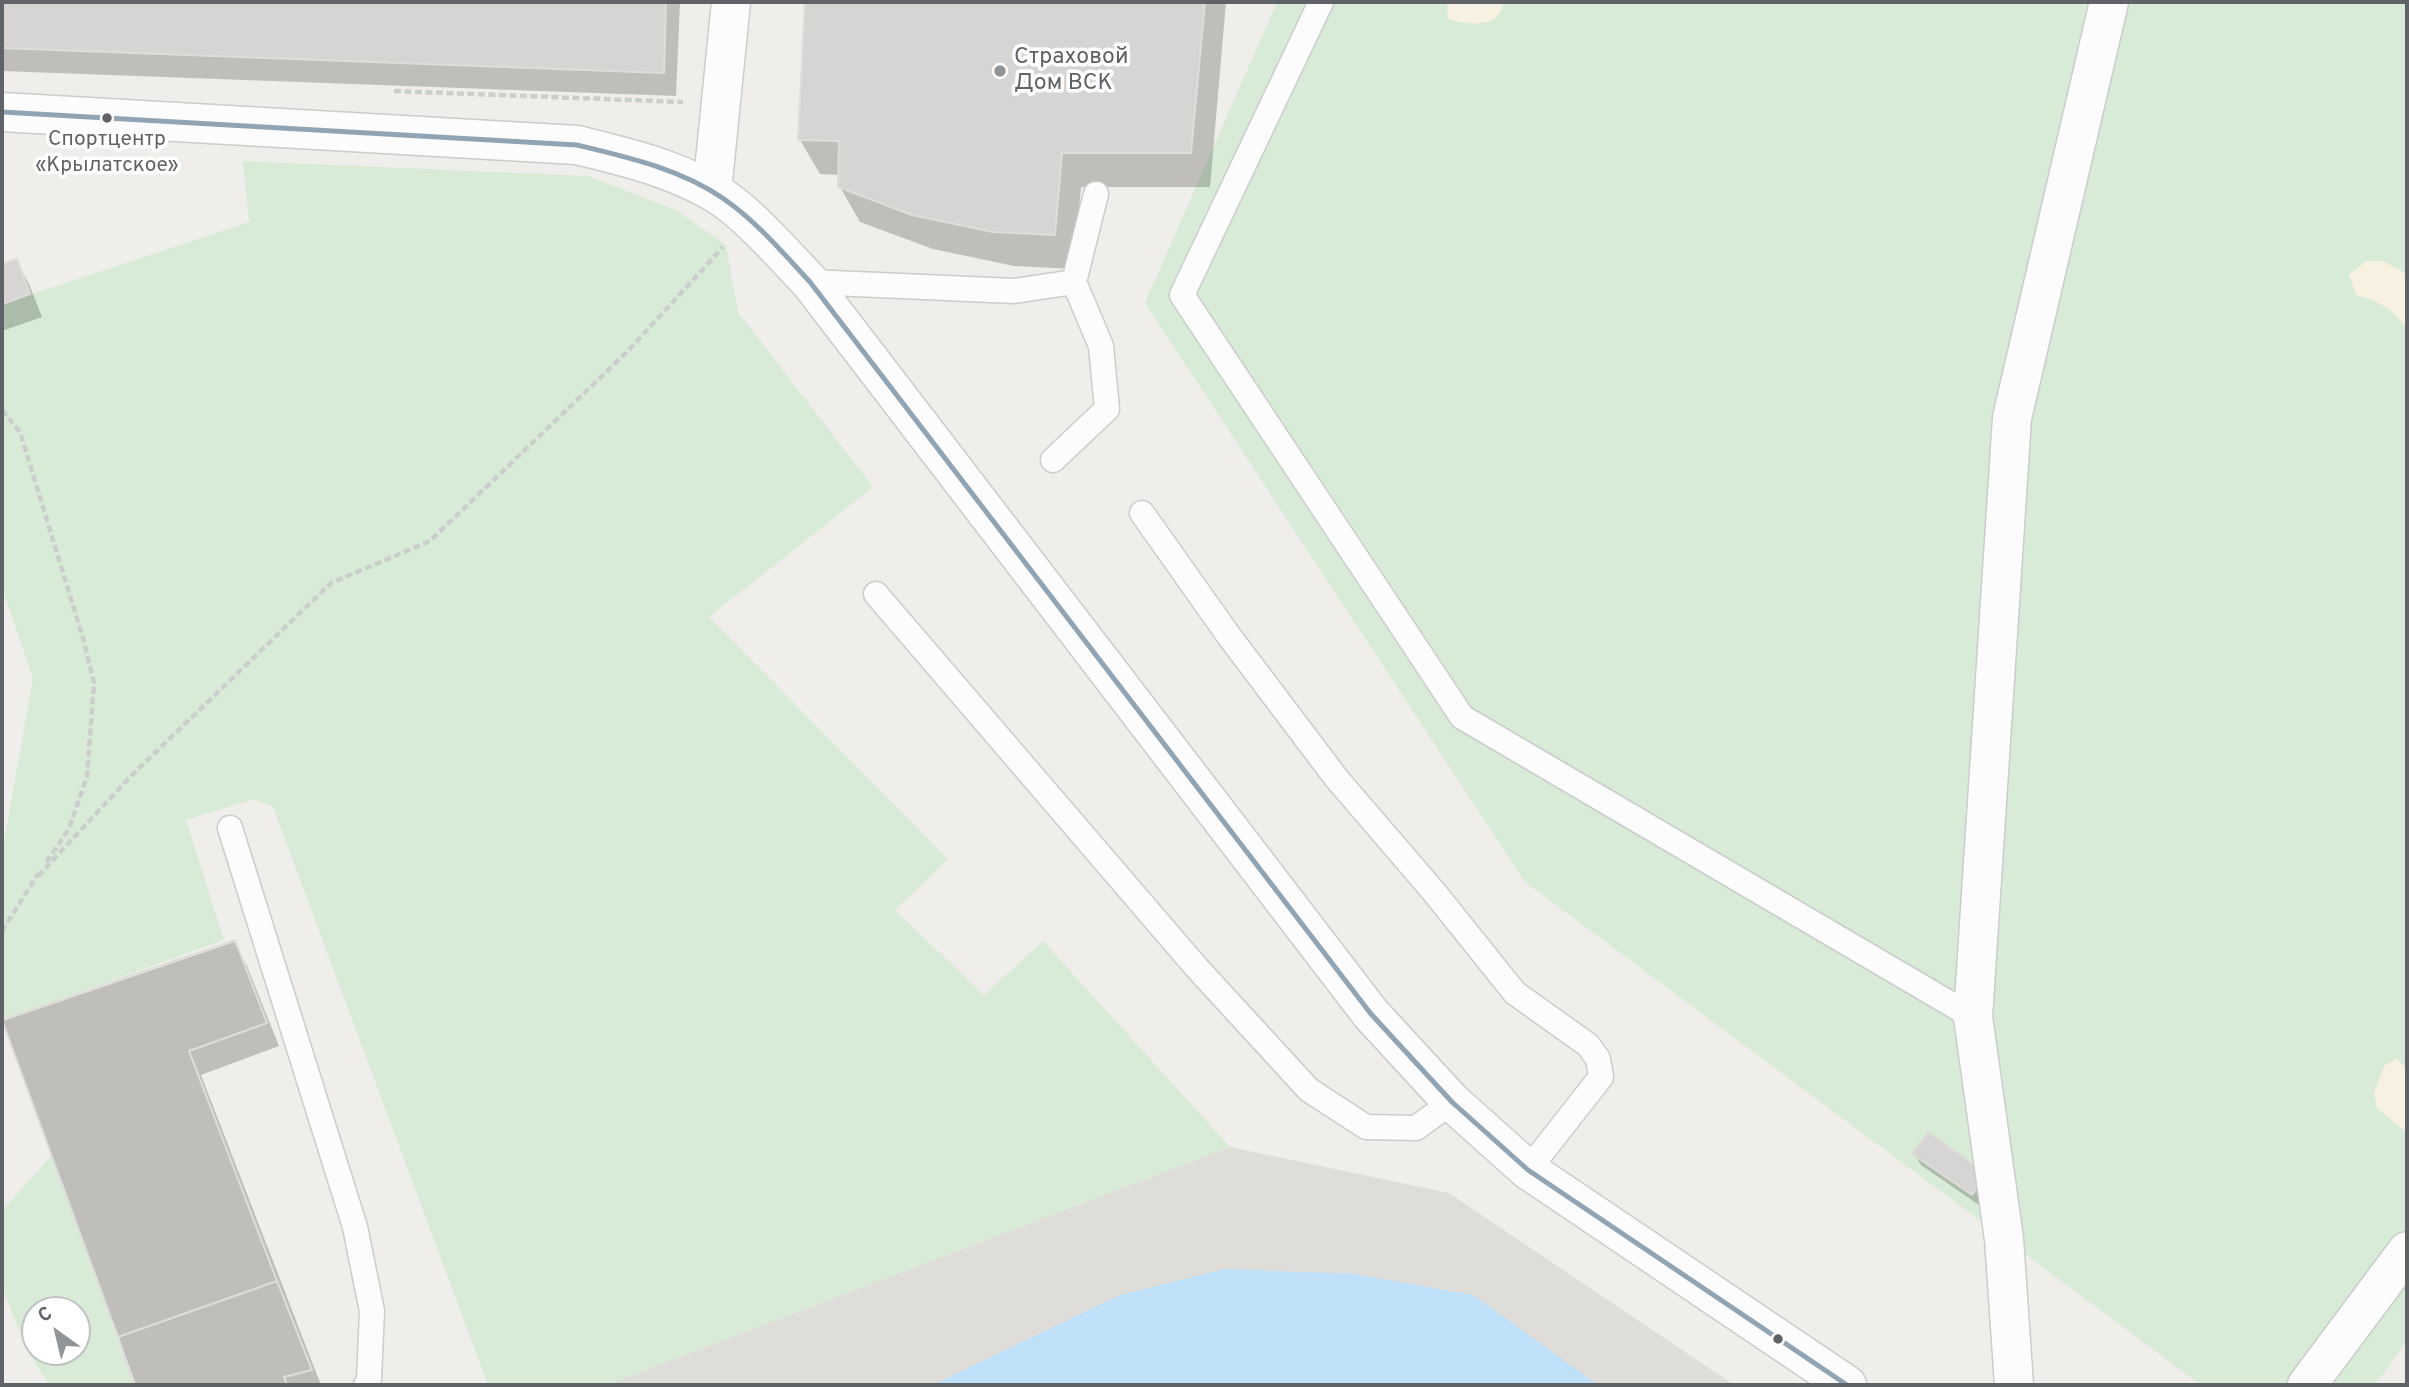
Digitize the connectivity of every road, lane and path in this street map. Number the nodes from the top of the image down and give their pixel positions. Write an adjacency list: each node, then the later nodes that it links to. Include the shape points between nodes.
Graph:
1 (731, 2): 5 (street)
2 (1321, 2): 17 (lane, via 1182,295 1462,717)
3 (2109, 2): 17 (street, via 2012,418)
4 (2, 112): 5 (street, via 576,145 652,163)
5 (712, 191): 7 (street)
6 (1096, 194): 9 (lane)
7 (750, 222): 8 (street); 15 (path, via 627,352 430,541 331,583 132,775)
8 (810, 282): 9 (lane, via 1014,291); 18 (street, via 1371,1014)
9 (1074, 282): 11 (lane, via 1101,346 1107,409)
10 (2, 410): 15 (path, via 20,432 94,683 87,776 69,829)
11 (1053, 460)
12 (1142, 513): 19 (lane, via 1337,779 1515,993 1588,1045 1598,1059 1601,1077)
13 (876, 594): 18 (lane, via 1197,968 1309,1090 1366,1127 1416,1128)
14 (230, 828): 21 (lane, via 355,1227 372,1311)
15 (38, 876): 16 (path)
16 (2, 931)
17 (1973, 1017): 23 (street, via 2004,1239)
18 (1452, 1102): 19 (street)
19 (1528, 1170): 22 (street)
20 (2407, 1251): 24 (street)
21 (366, 1385)
22 (1847, 1385)
23 (2014, 1385)
24 (2307, 1385)

